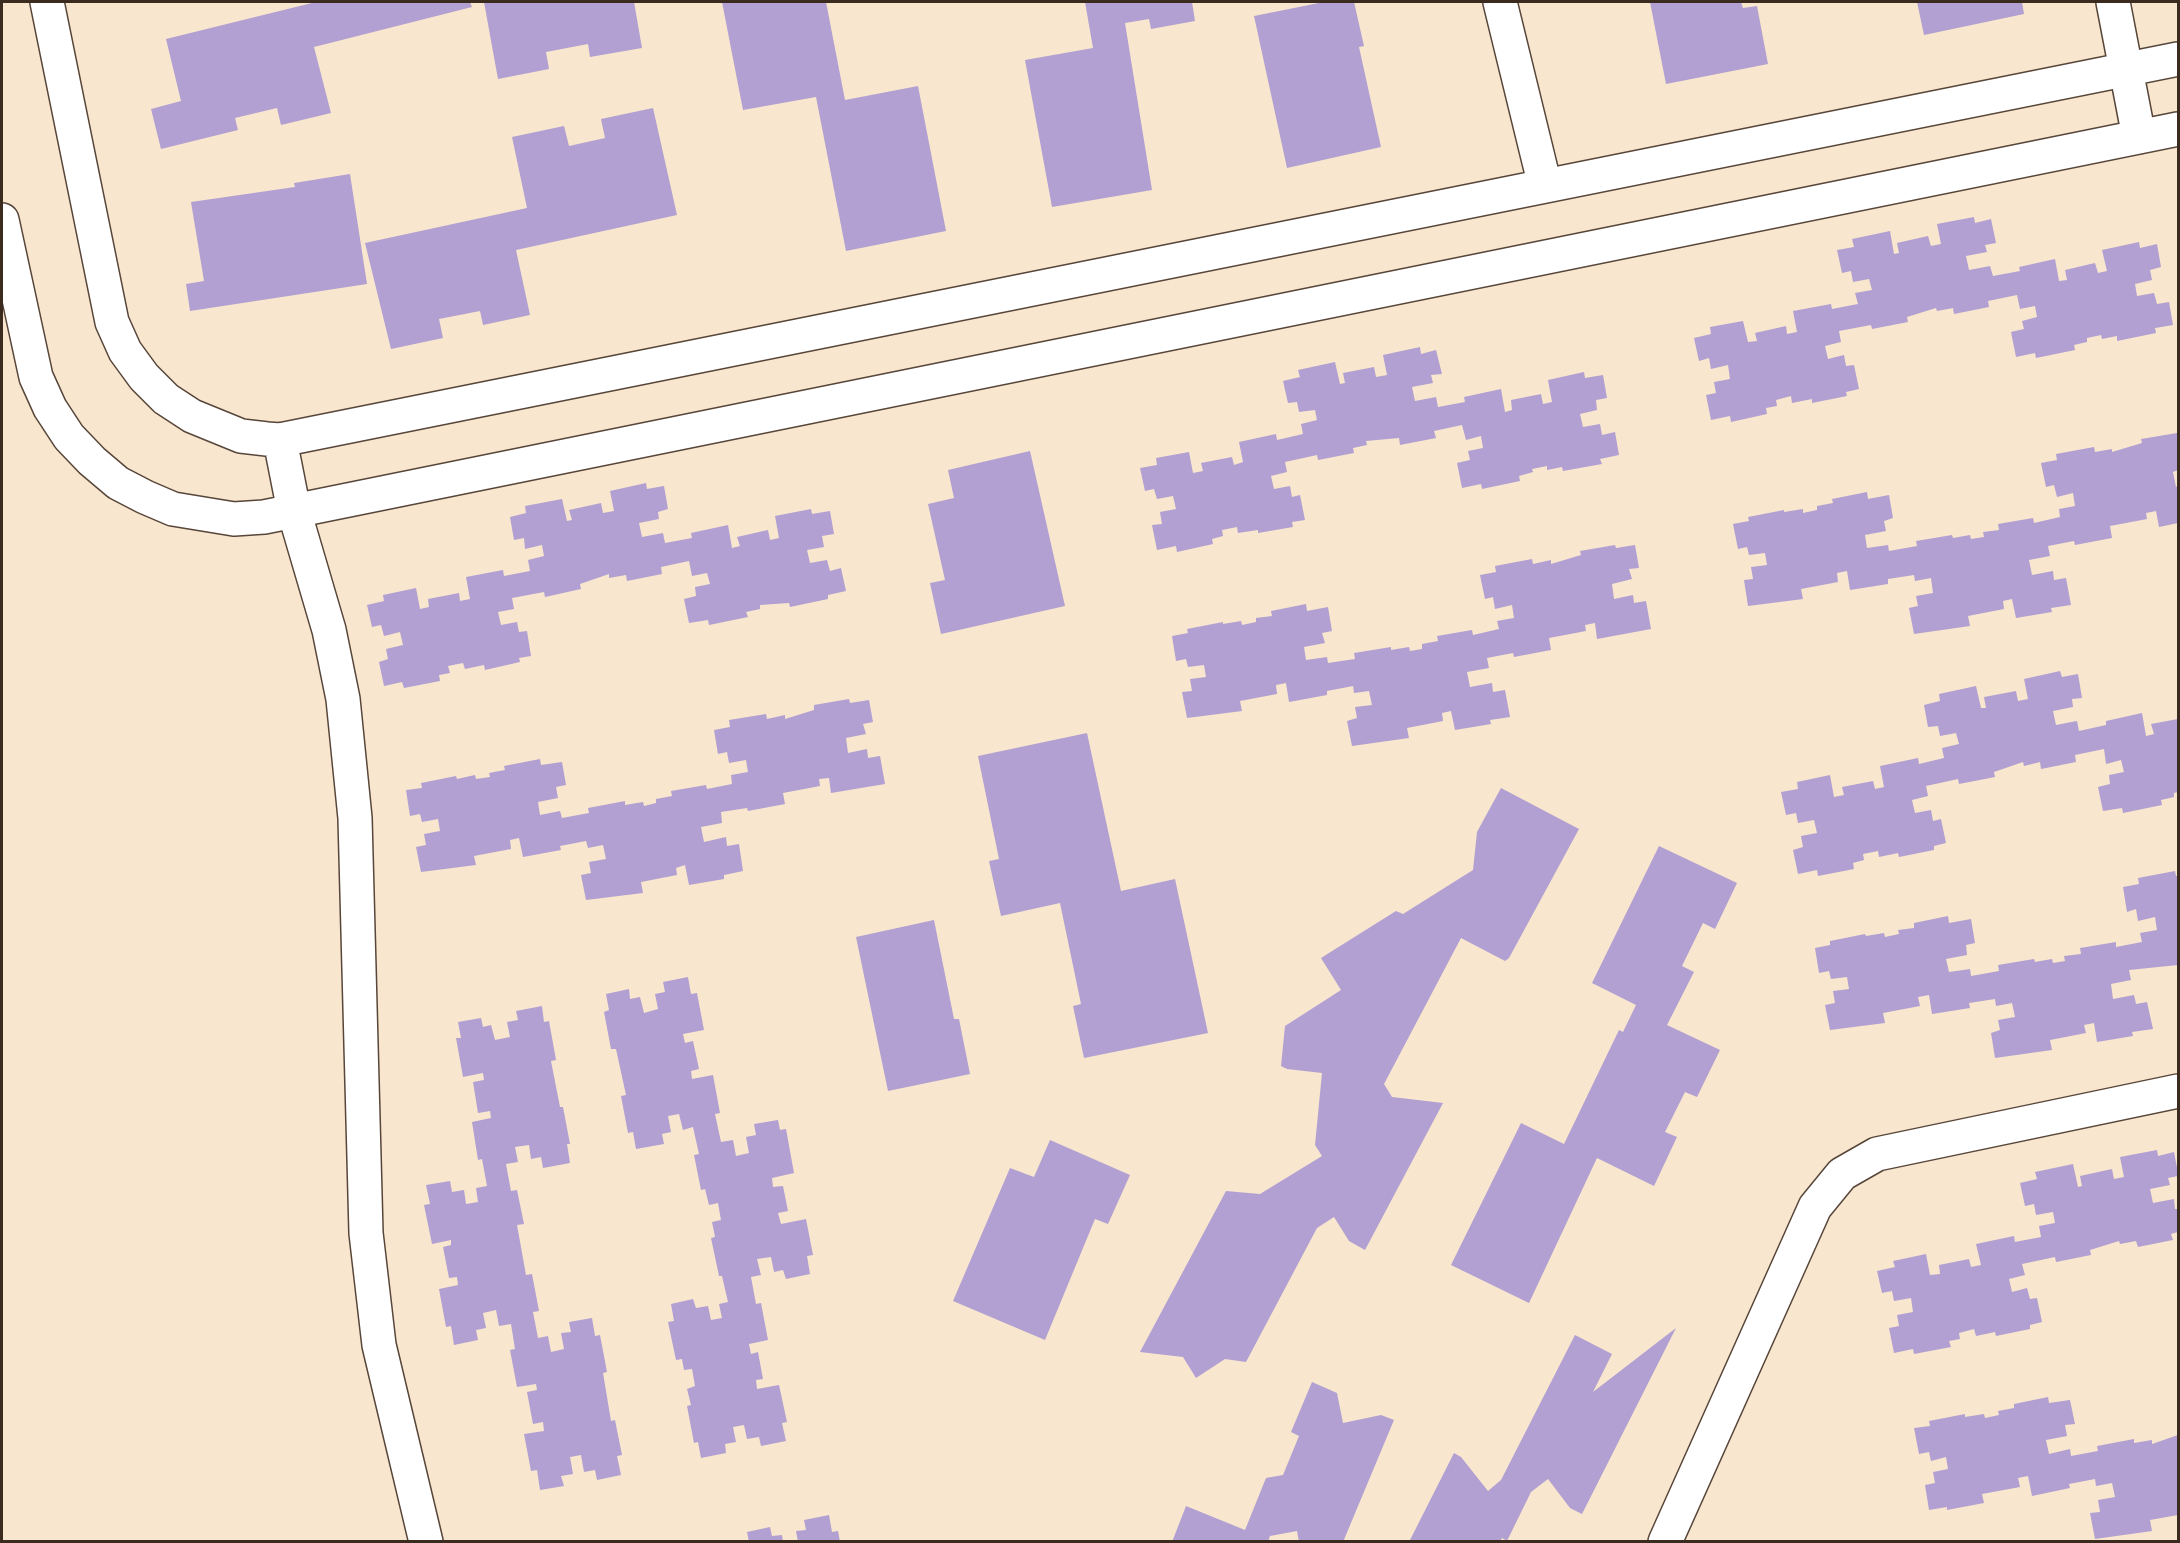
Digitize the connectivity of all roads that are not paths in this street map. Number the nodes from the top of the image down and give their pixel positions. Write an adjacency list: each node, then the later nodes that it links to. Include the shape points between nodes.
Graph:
1 (47, 2): 10 (street, via 112,322 125,351 166,399 192,416 241,436)
2 (1500, 2): 8 (street)
3 (2113, 2): 5 (street)
4 (2178, 60): 5 (street)
5 (2126, 70): 7 (street); 8 (street)
6 (2178, 129): 7 (street)
7 (2139, 137): 11 (street)
8 (1545, 186): 10 (street)
9 (2, 220): 11 (street, via 36,378 69,437 92,461 118,483 173,509 234,519)
10 (280, 440): 11 (street)
11 (294, 512): 13 (street, via 329,630 343,699 355,818 366,1233 378,1346)
12 (2178, 1091): 14 (street, via 1877,1154 1842,1174 1815,1207)
13 (426, 1542)
14 (1665, 1542)

